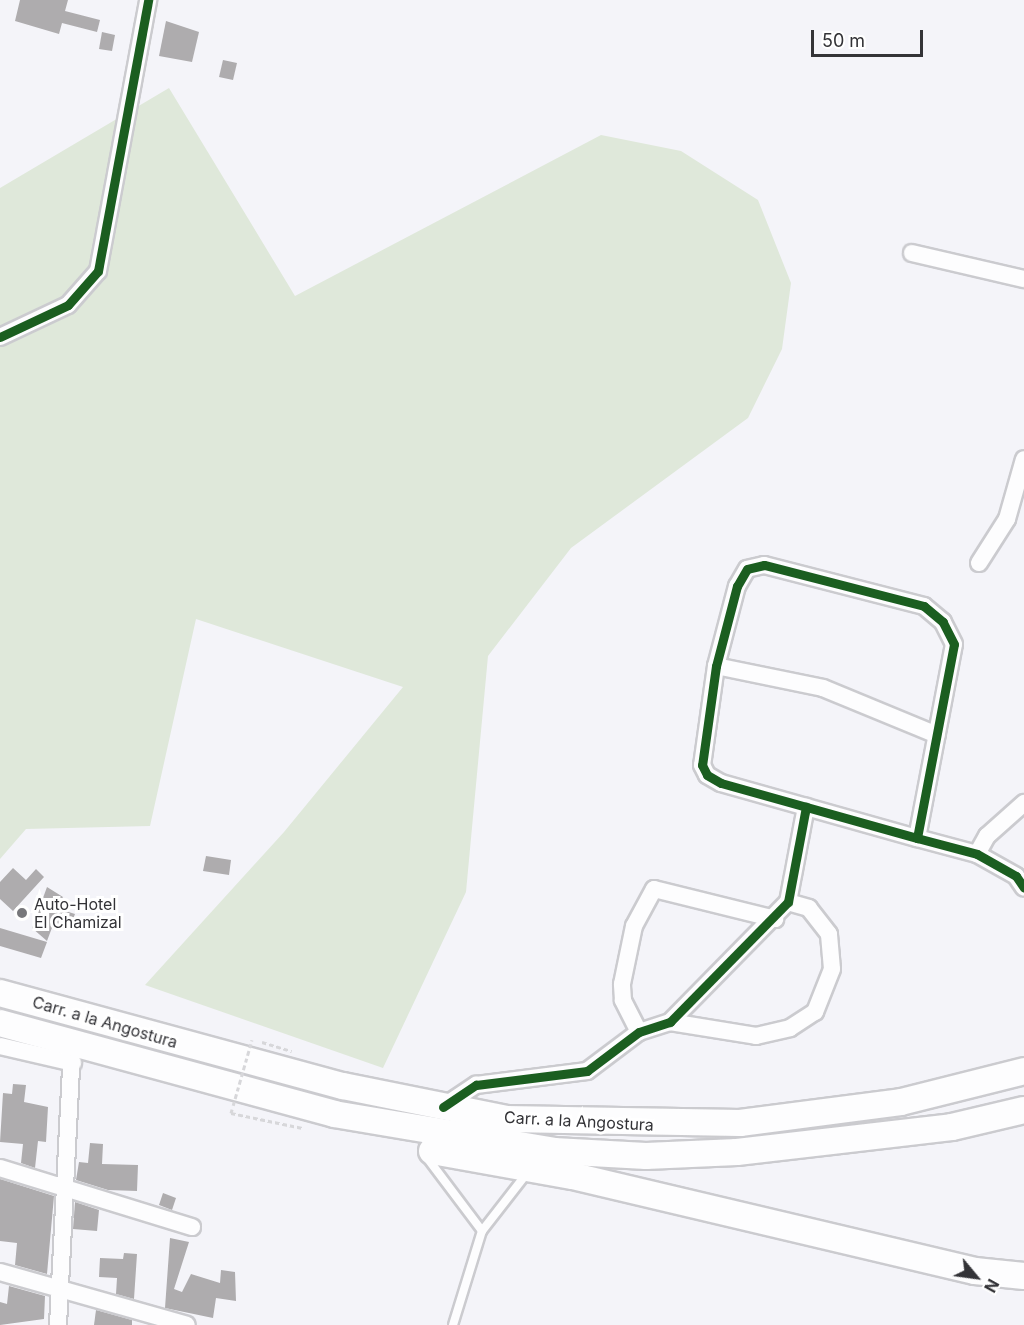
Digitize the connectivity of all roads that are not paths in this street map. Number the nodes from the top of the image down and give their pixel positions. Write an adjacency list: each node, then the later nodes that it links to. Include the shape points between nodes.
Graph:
1 (148, 0): 4 (street, via 98,271 68,305)
2 (912, 253): 3 (street)
3 (1024, 279)
4 (0, 337)
5 (1024, 459): 6 (street)
6 (1007, 519): 7 (street); 8 (street)
7 (1024, 523)
8 (978, 563)
9 (716, 666): 10 (street, via 823,688); 10 (street, via 737,586 747,569 764,565 924,606 944,622 954,644); 12 (street, via 702,765 707,775)
10 (936, 735): 13 (street)
11 (1024, 803): 14 (street, via 987,836)
12 (806, 807): 13 (street); 16 (street)
13 (917, 838): 14 (street)
14 (977, 854): 15 (street, via 1016,876)
15 (1024, 888)
16 (788, 902): 17 (street); 19 (street, via 809,908 830,934 832,969 815,1012 790,1028 756,1035)
17 (775, 919): 19 (street); 21 (street, via 654,889 634,926 622,984 623,1000)
18 (0, 993): 25 (main road, Carr. a la Angostura, via 343,1086)
19 (670, 1022): 21 (street)
20 (0, 1023): 23 (main road, Carr. a la Angostura)
21 (639, 1032): 25 (street, via 587,1071 476,1085)
22 (0, 1046): 23 (street)
23 (73, 1053): 27 (main road, Carr. a la Angostura); 31 (street)
24 (1024, 1071): 25 (main road, Carr. a la Angostura, via 901,1102 740,1123 506,1119)
25 (443, 1107)
26 (1024, 1110): 27 (main road, Carr. a la Angostura, via 952,1127 848,1140 646,1156 554,1151)
27 (334, 1114): 28 (main road, via 384,1142)
28 (420, 1149): 30 (main road); 33 (lane)
29 (0, 1168): 31 (street)
30 (531, 1169): 33 (lane); 35 (main road)
31 (66, 1185): 32 (street); 36 (street)
32 (192, 1227)
33 (482, 1231): 39 (lane)
34 (0, 1272): 36 (street)
35 (1022, 1278)
36 (60, 1289): 37 (street); 38 (street)
37 (58, 1325)
38 (187, 1325)
39 (453, 1325)

